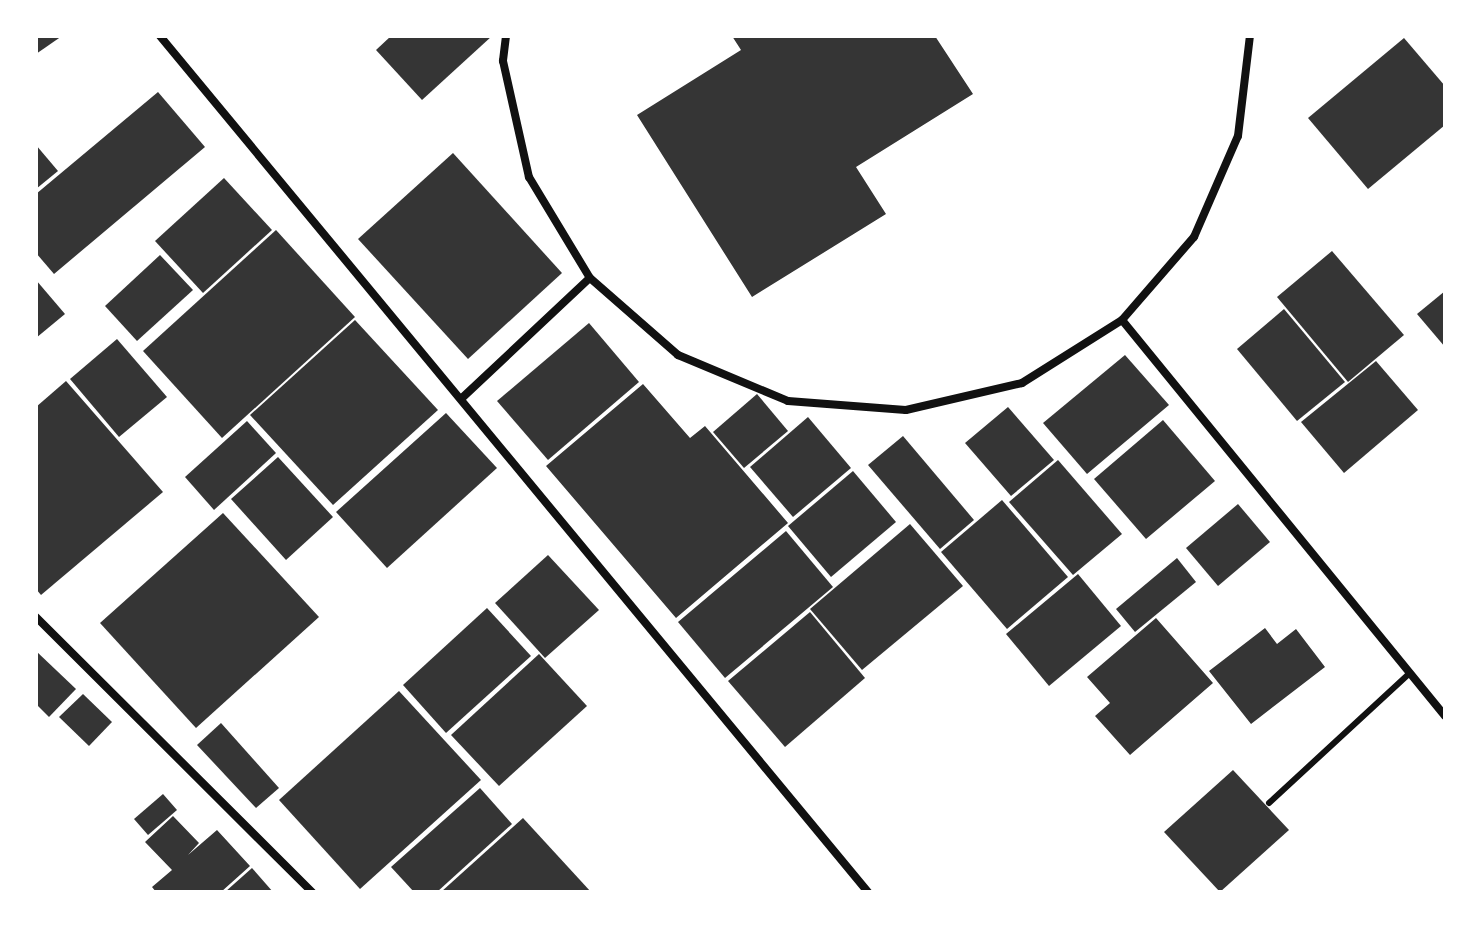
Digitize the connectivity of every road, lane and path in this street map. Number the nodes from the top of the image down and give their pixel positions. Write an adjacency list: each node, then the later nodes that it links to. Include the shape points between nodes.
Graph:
1 (160, 36): 6 (street)
2 (506, 36): 4 (street, via 503,61 529,177)
3 (1250, 36): 5 (street, via 1238,136 1194,237)
4 (590, 278): 5 (street, via 678,355 788,401 847,406 906,410 1022,383); 6 (street)
5 (1122, 320): 8 (street)
6 (462, 398): 12 (street)
7 (36, 617): 11 (street)
8 (1410, 673): 9 (street); 10 (lane)
9 (1445, 716)
10 (1269, 803)
11 (312, 892)
12 (868, 892)

